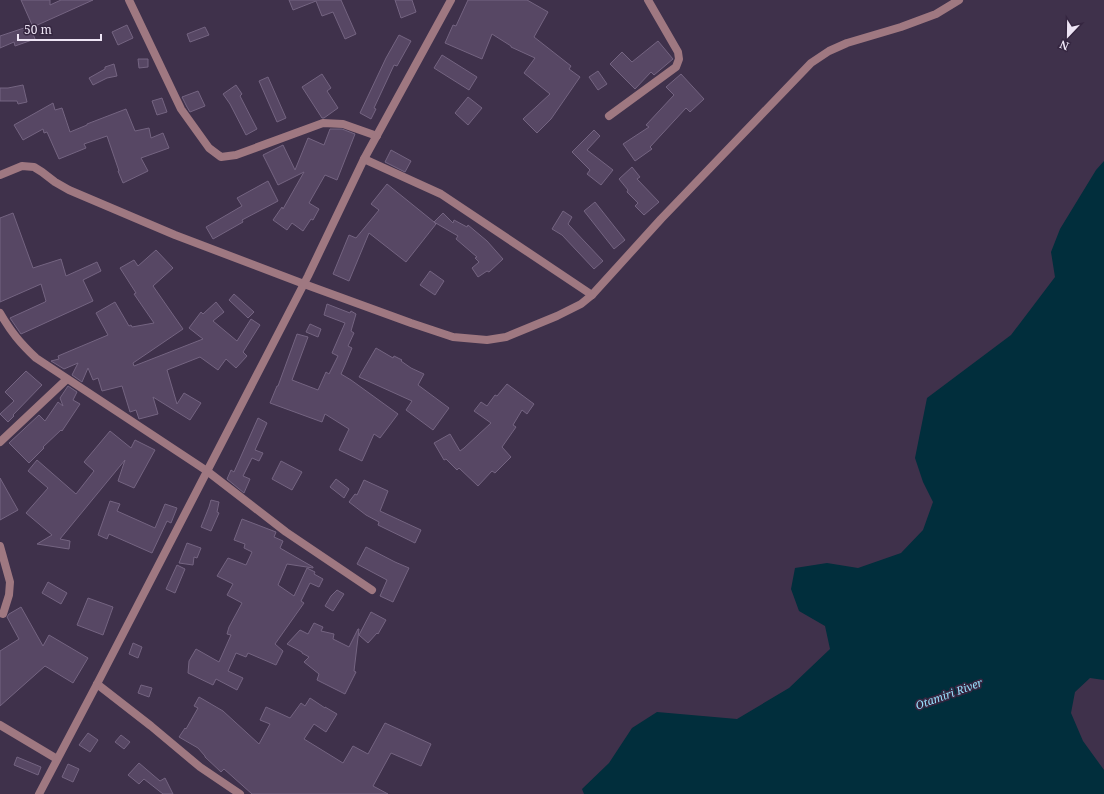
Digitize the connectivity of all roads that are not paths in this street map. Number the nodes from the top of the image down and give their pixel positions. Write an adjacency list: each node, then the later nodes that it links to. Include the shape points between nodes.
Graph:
1 (129, 0): 6 (street, via 182,109 209,148 221,157 236,155 323,124 343,124)
2 (451, 0): 6 (street)
3 (648, 0): 5 (street, via 678,52 679,59 676,67)
4 (959, 0): 10 (street, via 936,14 829,51 811,63)
5 (609, 116)
6 (377, 136): 7 (street)
7 (364, 159): 9 (street); 10 (street, via 441,194)
8 (0, 175): 9 (street, via 22,166 34,167 76,193 175,235)
9 (304, 284): 10 (street, via 453,337 486,340 506,337 557,316 581,304); 14 (street)
10 (592, 295)
11 (0, 313): 12 (street, via 21,344 36,358)
12 (67, 379): 13 (street); 14 (street)
13 (0, 442)
14 (206, 471): 16 (street, via 286,532); 18 (street)
15 (0, 546): 17 (street, via 10,582)
16 (372, 590)
17 (3, 614)
18 (97, 684): 20 (street); 22 (street, via 200,767)
19 (0, 725): 20 (street)
20 (57, 759): 21 (street)
21 (39, 794)
22 (240, 794)

